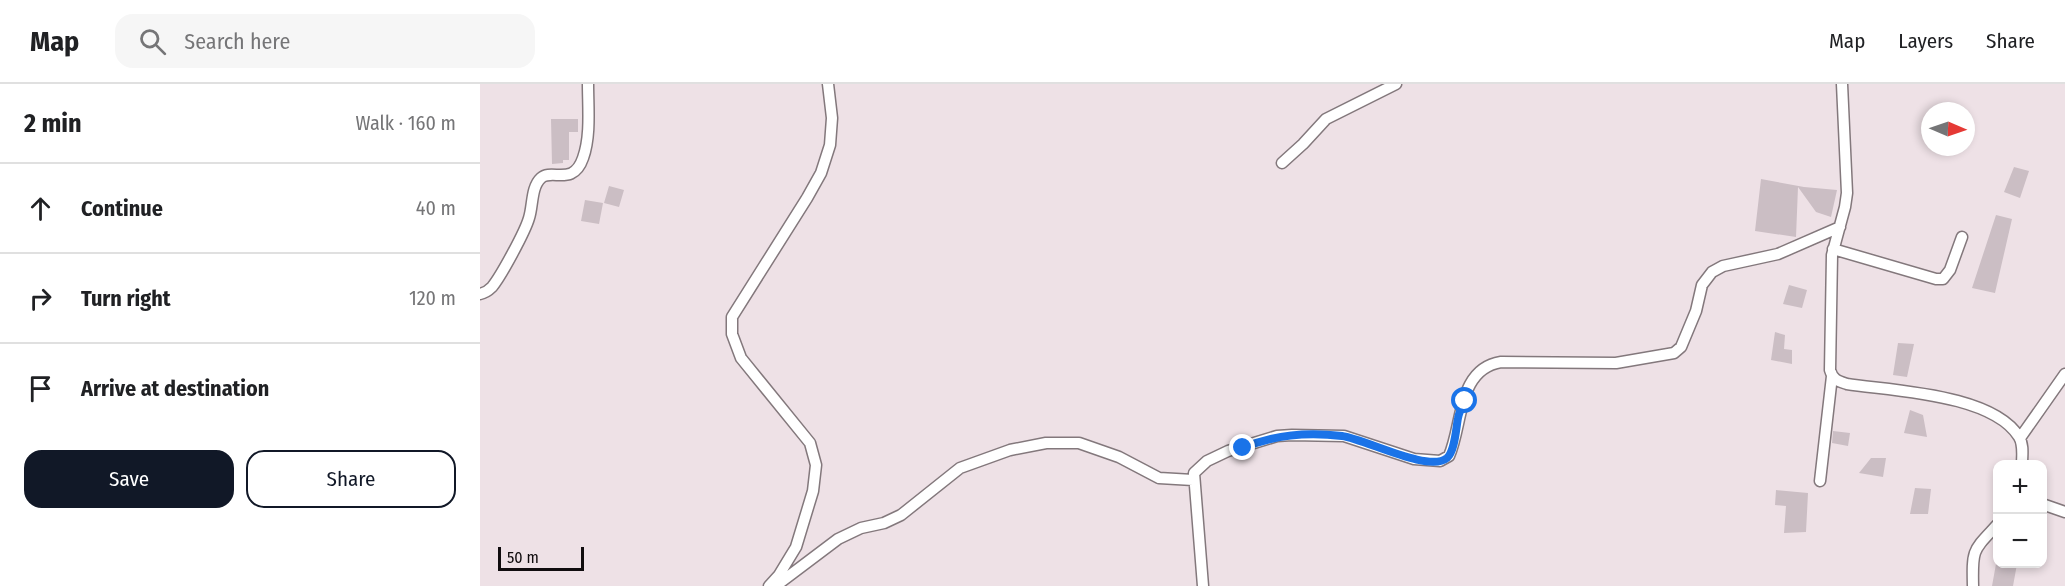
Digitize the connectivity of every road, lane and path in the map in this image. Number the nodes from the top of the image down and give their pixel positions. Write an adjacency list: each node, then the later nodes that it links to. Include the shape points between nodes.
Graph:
1 (588, 84): 9 (street, via 583,159 567,175 541,178 526,227 496,280 488,291)
2 (828, 84): 19 (street, via 830,145 820,173 732,317 732,334 741,357 810,443 816,465 813,491 796,547)
3 (1396, 84): 5 (street, via 1326,118)
4 (1842, 84): 6 (street, via 1847,193)
5 (1282, 163)
6 (1840, 227): 8 (street); 14 (street, via 1788,251 1712,272 1702,285 1696,311 1681,347 1674,354 1616,363 1501,362 1485,366 1474,376 1458,416 1449,456 1440,461 1414,459 1344,436 1292,435 1260,440 1207,461 1194,473)
7 (1962, 237): 8 (street, via 1943,279)
8 (1833, 249): 11 (street)
9 (480, 294)
10 (2065, 374): 12 (street)
11 (1832, 376): 12 (street, via 1847,384 1973,405 2008,425); 15 (street)
12 (2020, 438): 13 (street)
13 (2022, 460)
14 (1193, 480): 20 (street, via 1159,478 1119,457 1079,443 1046,443 1010,450 960,468 901,515 838,539); 21 (street)
15 (1820, 482)
16 (2047, 505): 17 (street)
17 (2065, 512)
18 (1993, 529): 22 (street, via 1973,554)
19 (770, 586)
20 (775, 586)
21 (1203, 586)
22 (1973, 586)

